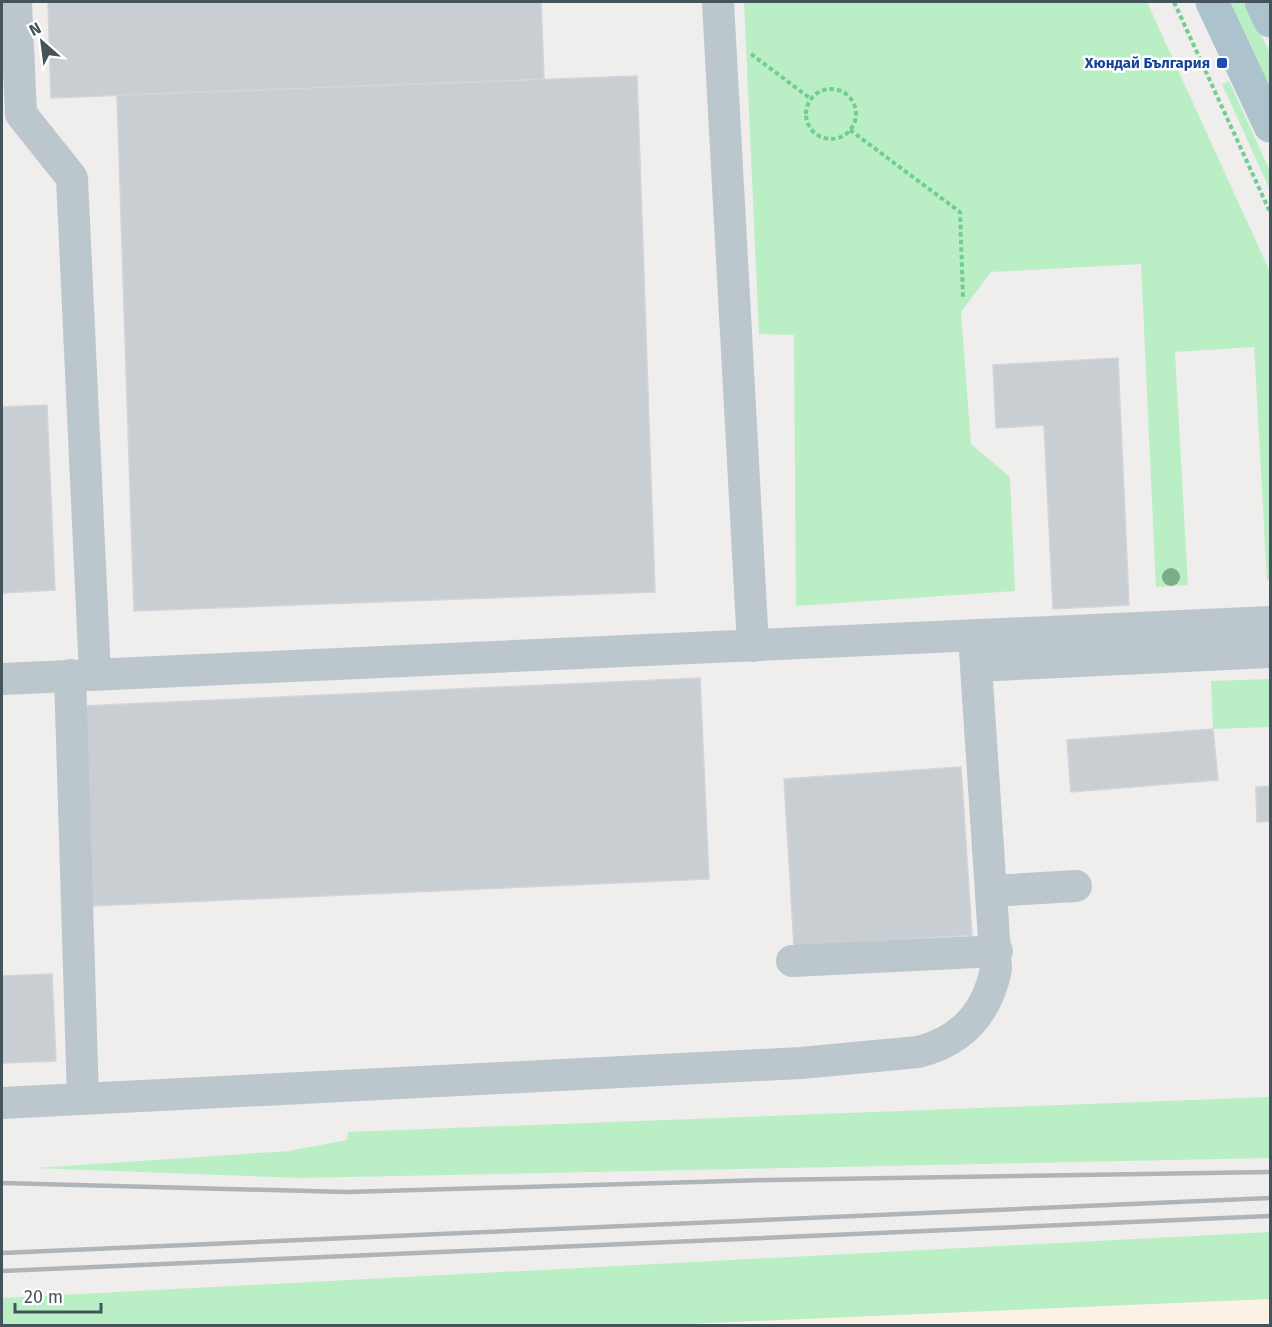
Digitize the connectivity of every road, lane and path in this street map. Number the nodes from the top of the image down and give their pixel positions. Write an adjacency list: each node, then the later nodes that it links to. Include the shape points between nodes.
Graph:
1 (1174, 2): 10 (path)
2 (1212, 2): 8 (main road)
3 (1261, 2): 6 (main road)
4 (718, 16): 7 (path); 13 (lane)
5 (11, 19): 16 (lane, via 21,114 72,178)
6 (1270, 21)
7 (811, 99): 9 (path, via 806,115 819,136 836,138); 9 (path, via 824,90 847,94 856,115)
8 (1270, 126)
9 (850, 130): 11 (path, via 960,212)
10 (1270, 212)
11 (963, 297)
12 (1270, 622): 14 (lane)
13 (753, 646): 14 (lane); 16 (lane)
14 (975, 651): 15 (lane); 19 (lane)
15 (1270, 652)
16 (82, 674): 17 (lane); 22 (lane)
17 (2, 678)
18 (1076, 886): 19 (lane)
19 (992, 891): 20 (lane)
20 (997, 951): 21 (lane); 22 (lane, via 992,986 976,1017 950,1040 918,1053 801,1063)
21 (792, 961)
22 (83, 1099): 23 (lane)
23 (2, 1102)

